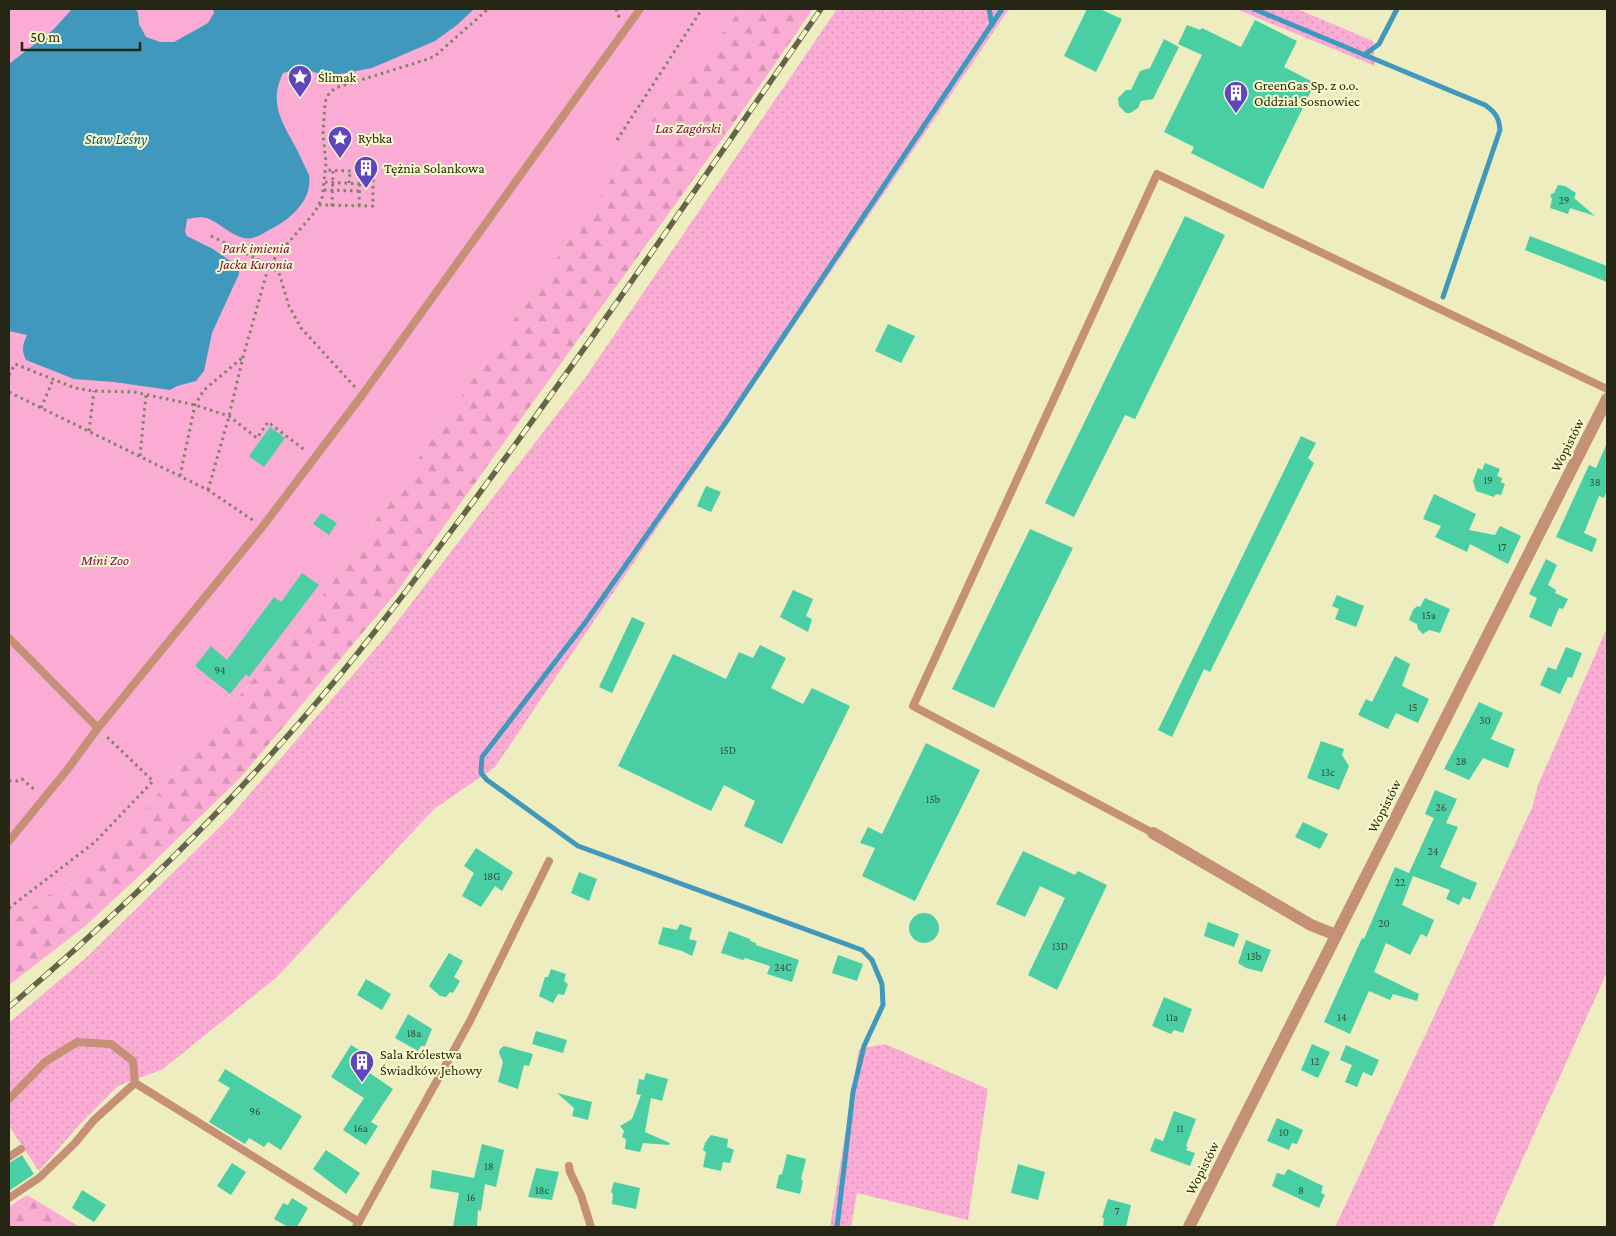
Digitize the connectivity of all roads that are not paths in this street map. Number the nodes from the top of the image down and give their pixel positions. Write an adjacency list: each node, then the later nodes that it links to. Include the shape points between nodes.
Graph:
1 (640, 9): 5 (lane, via 363,394 263,526)
2 (1607, 389): 6 (lane, via 1157,174 913,706)
3 (1607, 400): 9 (street, Wopistów)
4 (9, 638): 5 (lane)
5 (98, 728): 7 (lane)
6 (1153, 833): 9 (street, via 1311,925)
7 (9, 842)
8 (549, 861): 16 (lane, via 470,1022)
9 (1336, 935): 18 (street, Wopistów)
10 (135, 1083): 11 (lane, via 132,1061 111,1044 77,1042 45,1062); 15 (lane, via 94,1120 39,1178); 16 (lane)
11 (9, 1099)
12 (21, 1149): 13 (lane)
13 (9, 1157)
14 (569, 1166): 17 (lane)
15 (9, 1198)
16 (357, 1225)
17 (591, 1227)
18 (1189, 1227)

